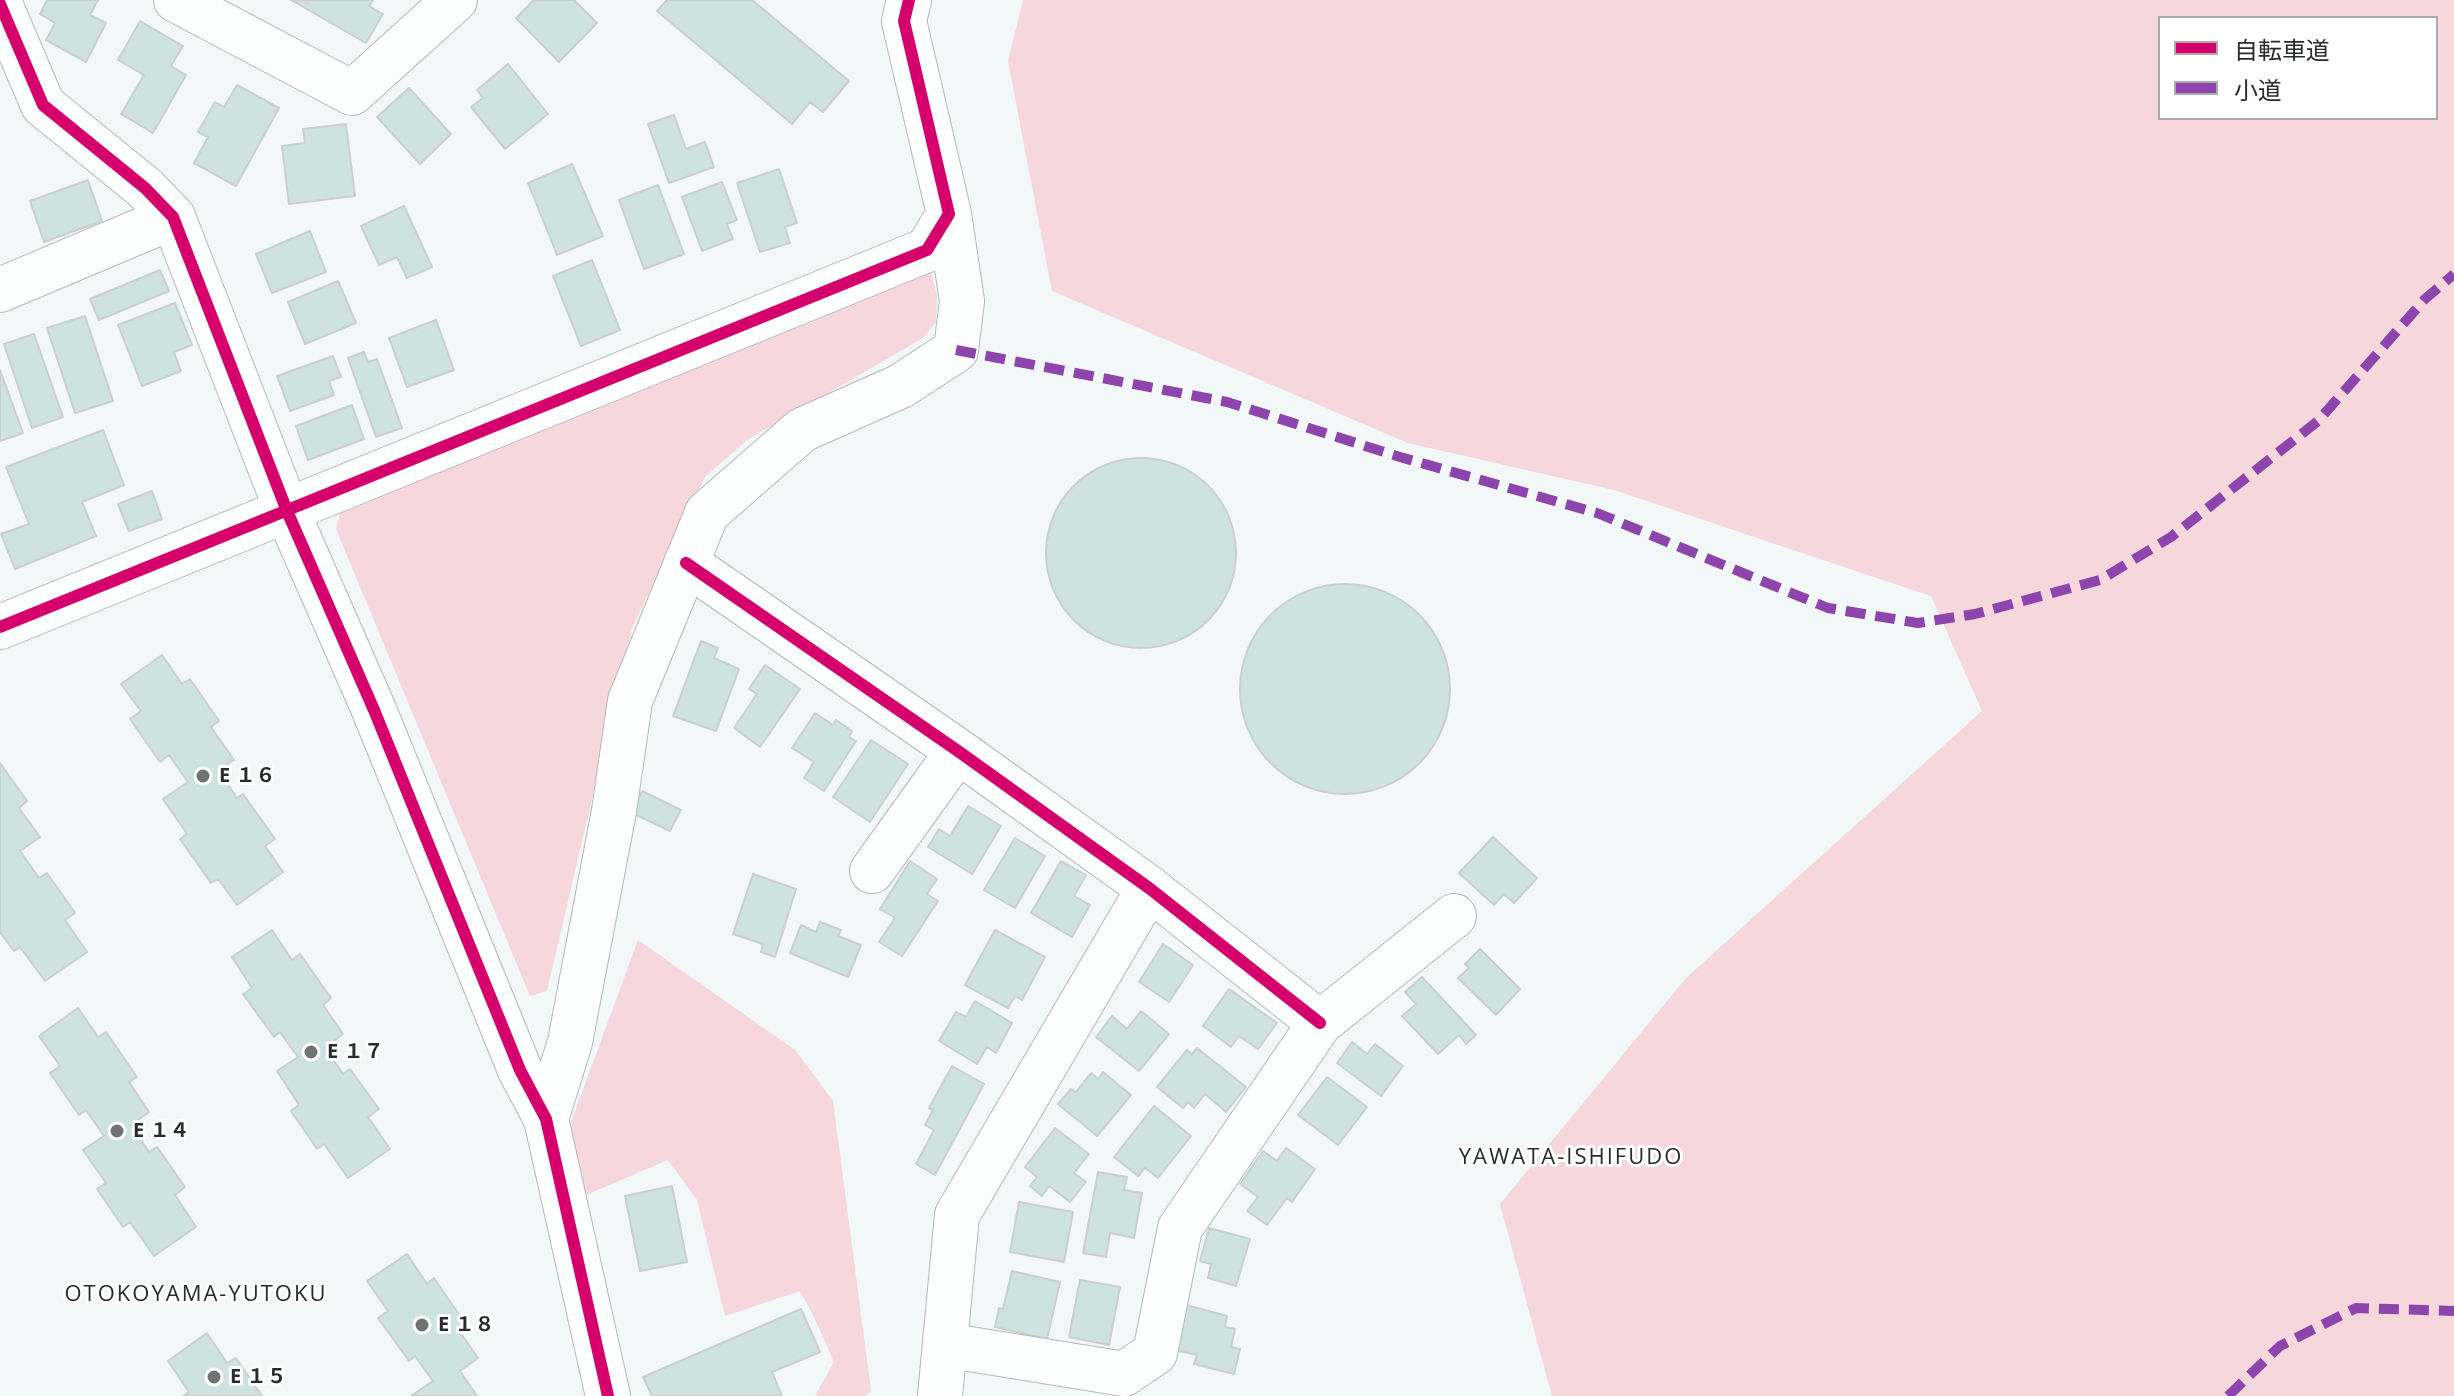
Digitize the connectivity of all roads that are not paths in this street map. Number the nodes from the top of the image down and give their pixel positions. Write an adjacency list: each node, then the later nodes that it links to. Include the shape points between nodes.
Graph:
1 (176, 0): 2 (street, via 352,93)
2 (455, 0)
3 (909, 0): 5 (street, via 904,21)
4 (0, 4): 6 (street, via 43,105)
5 (949, 214): 8 (street, via 927,250); 9 (street, via 962,301 956,350 901,386 802,430 707,513)
6 (173, 217): 7 (street); 8 (street)
7 (0, 290)
8 (287, 511): 10 (street); 16 (street, via 520,1070)
9 (686, 563): 11 (street); 16 (street, via 630,701 570,1042)
10 (0, 627)
11 (958, 751): 12 (street); 13 (street)
12 (872, 871)
13 (1149, 888): 15 (street); 17 (street, via 957,1215)
14 (1454, 916): 15 (street)
15 (1320, 1023): 17 (street, via 1180,1228 1155,1353 1124,1374)
16 (546, 1119): 18 (street)
17 (945, 1345): 19 (street)
18 (608, 1396)
19 (940, 1396)

